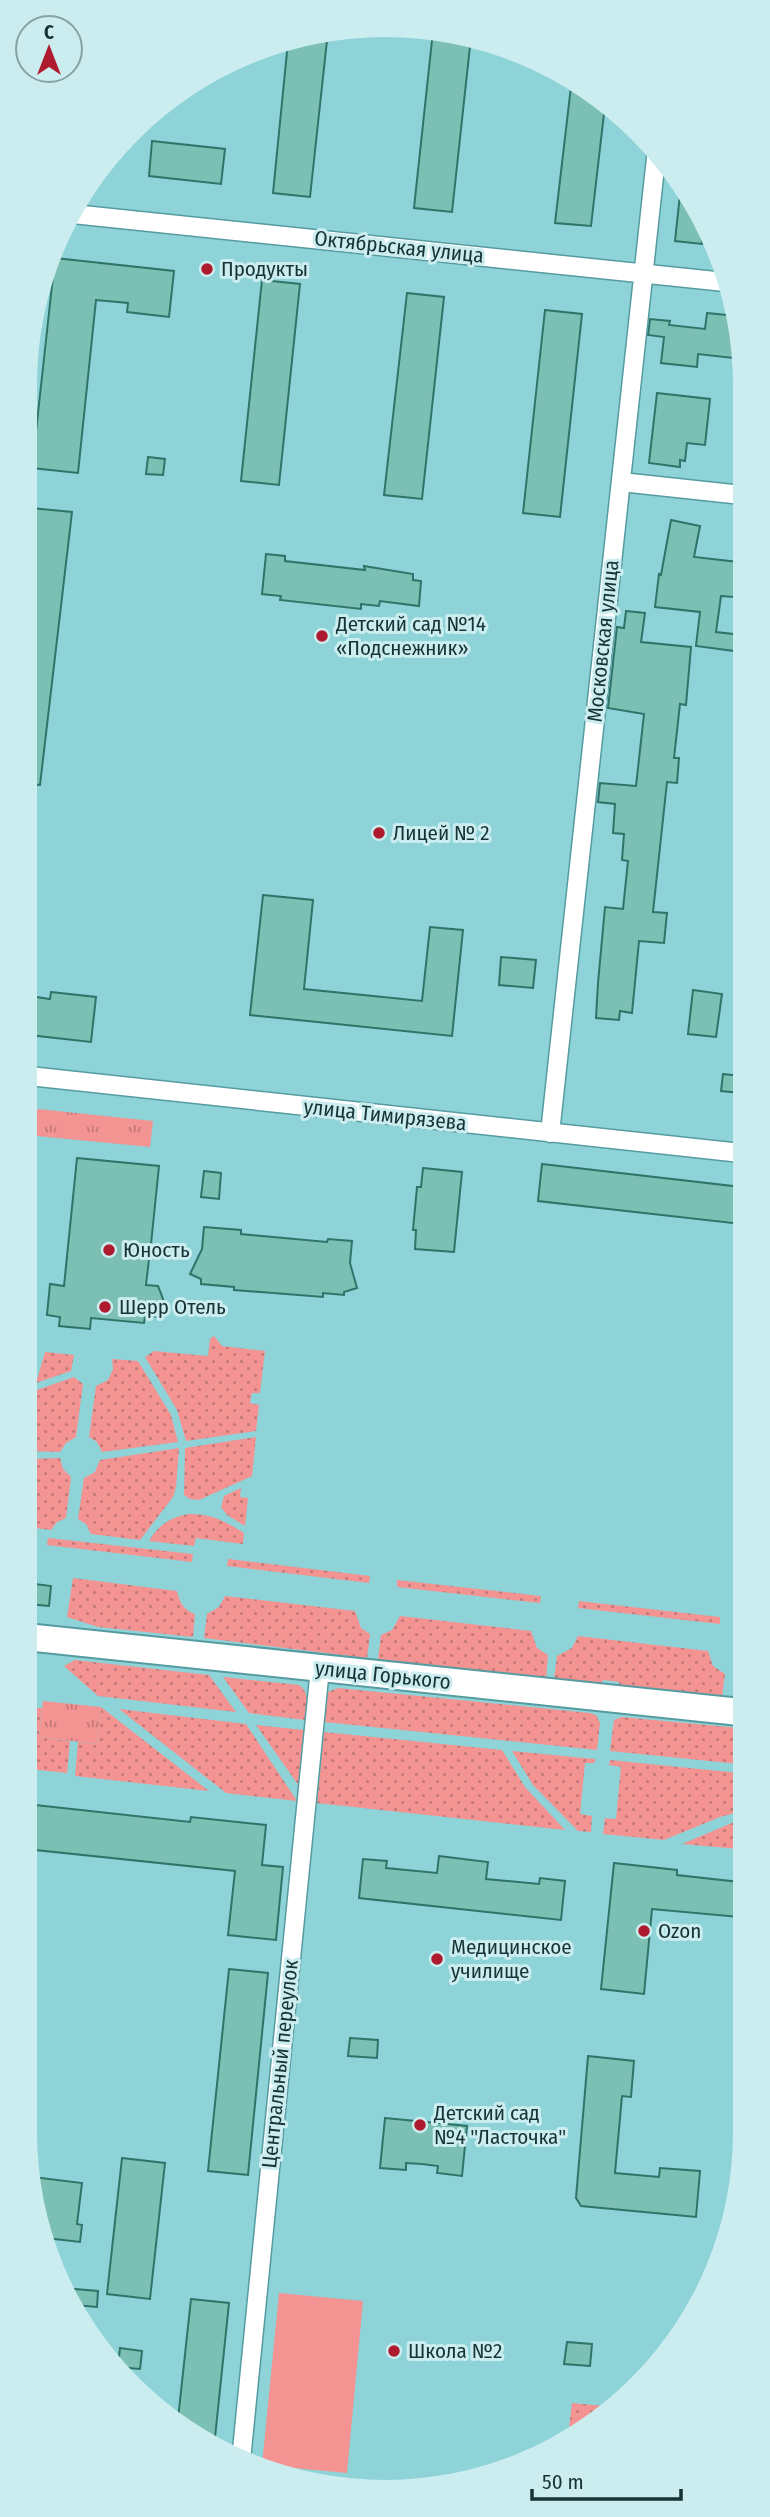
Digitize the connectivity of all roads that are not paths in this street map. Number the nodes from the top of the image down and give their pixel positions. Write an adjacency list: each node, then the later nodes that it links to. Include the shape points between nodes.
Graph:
1 (655, 165): 3 (street, Московская улица)
2 (81, 215): 3 (street, Октябрьская улица)
3 (643, 273): 4 (street, Октябрьская улица); 5 (street, Московская улица)
4 (717, 281)
5 (621, 482): 6 (street); 8 (street, Московская улица)
6 (733, 494)
7 (37, 1077): 8 (street, улица Тимирязева)
8 (550, 1133): 9 (street, улица Тимирязева)
9 (733, 1152)
10 (37, 1638): 11 (main road, улица Горького)
11 (320, 1668): 12 (main road, улица Горького); 13 (street, Центральный переулок)
12 (733, 1712)
13 (242, 2449)

